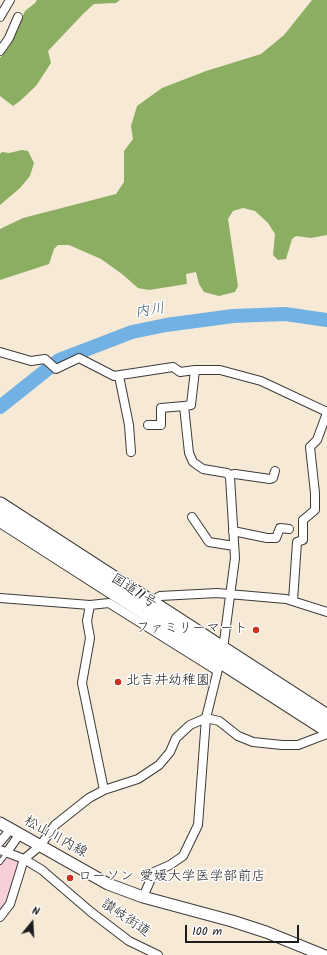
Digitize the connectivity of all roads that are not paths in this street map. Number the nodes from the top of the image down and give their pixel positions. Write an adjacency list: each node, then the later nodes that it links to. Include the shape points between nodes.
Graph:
1 (10, 0): 2 (street)
2 (0, 17)
3 (18, 17): 4 (street)
4 (0, 51)
5 (0, 352): 7 (street, via 31,361 45,359 56,369 79,358 114,376)
6 (195, 370): 7 (street, via 180,372 173,367); 8 (street, via 191,405); 9 (street, via 220,370 261,381)
7 (119, 376): 11 (street, via 129,425)
8 (184, 406): 10 (street, via 161,408 161,425); 13 (street, via 192,462 203,469 227,473)
9 (327, 413): 22 (street, via 317,440 310,447 315,510 303,520 303,540 297,542)
10 (148, 425)
11 (131, 452)
12 (275, 471): 13 (street, via 273,478 270,479 235,474)
13 (229, 476): 18 (street)
14 (0, 505): 23 (highway, 国道11号)
15 (192, 517): 19 (street, via 209,542)
16 (0, 518): 26 (highway, 国道11号)
17 (289, 529): 18 (street, via 280,528 276,538)
18 (233, 531): 19 (street)
19 (234, 546): 20 (street)
20 (230, 594): 22 (street); 23 (street, via 160,596); 26 (street)
21 (0, 598): 24 (street)
22 (294, 601): 25 (street)
23 (150, 602): 26 (highway, 国道11号)
24 (90, 605): 26 (street, via 109,603); 31 (street, via 87,621 90,638 82,683)
25 (327, 612)
26 (219, 660): 27 (highway, 国道11号); 28 (street); 29 (highway, 国道11号)
27 (327, 717)
28 (206, 718): 30 (street, via 219,721 238,736 253,742 298,745); 31 (street, via 190,725 176,738 170,752 159,765 138,780); 39 (street, via 198,825 183,856 154,872)
29 (327, 729)
30 (327, 734)
31 (104, 790): 35 (street, via 88,798 55,825)
32 (0, 823): 33 (main road, 松山川内線)
33 (15, 832): 34 (street); 35 (main road, 松山川内線); 36 (street)
34 (0, 842)
35 (40, 846): 37 (street); 39 (main road, 松山川内線, via 108,884)
36 (4, 851): 37 (street, 讃岐街道); 38 (lane)
37 (24, 859): 40 (street, via 10,904); 41 (street, 讃岐街道, via 42,870 129,941)
38 (0, 862)
39 (143, 897): 42 (main road, 松山川内線, via 239,923)
40 (0, 917)
41 (158, 955)
42 (323, 955)

